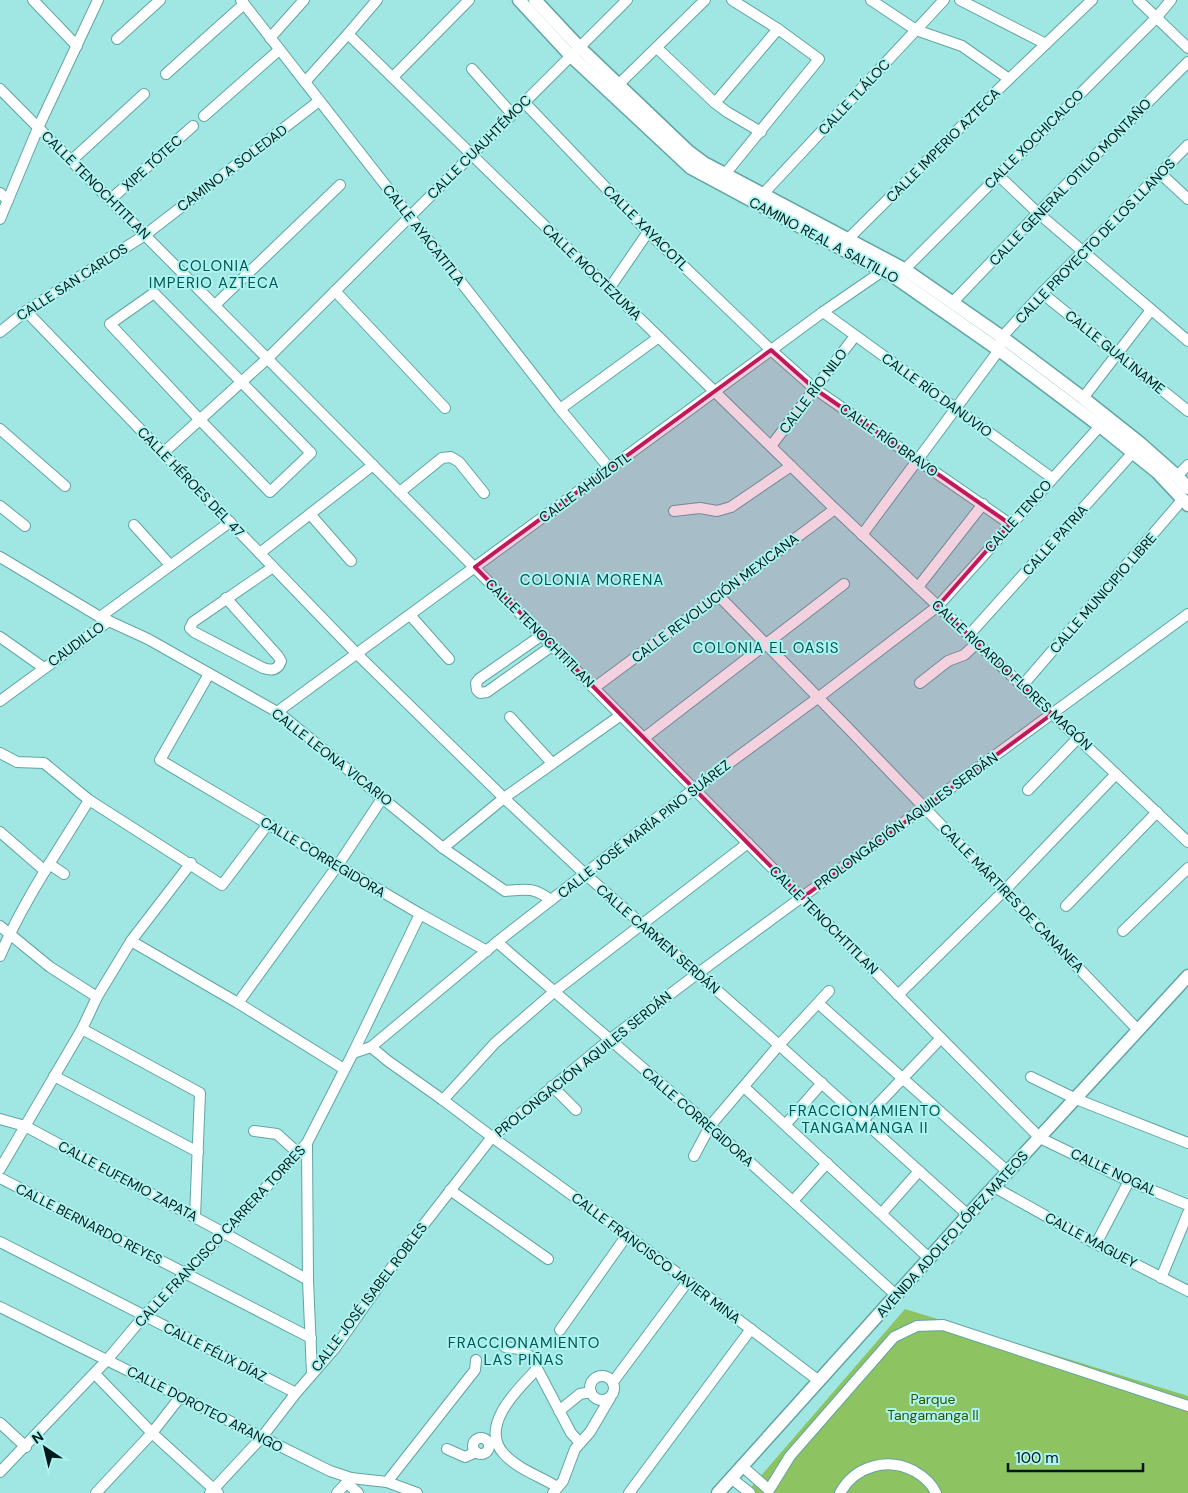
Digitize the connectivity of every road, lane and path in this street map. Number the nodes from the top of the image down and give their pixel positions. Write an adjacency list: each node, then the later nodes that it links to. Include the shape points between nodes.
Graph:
1 (33, 0): 26 (street)
2 (98, 0): 26 (street)
3 (160, 0): 24 (street)
4 (304, 0): 23 (street)
5 (376, 0): 22 (street)
6 (469, 0): 34 (street)
7 (519, 0): 30 (street, CAMINO REAL A SALTILLO)
8 (535, 0): 30 (street, CAMINO REAL A SALTILLO)
9 (627, 0): 30 (street, CALLE CUAUHTÉMOC)
10 (705, 0): 27 (street)
11 (732, 0): 20 (street)
12 (871, 0): 21 (street)
13 (944, 0): 21 (street, CALLE TLÁLOC)
14 (960, 0): 25 (street)
15 (1092, 0): 25 (street, CALLE IMPERIO AZTECA)
16 (1138, 0): 19 (street)
17 (1171, 0): 19 (street, CALLE XOCHICALCO)
18 (242, 2): 23 (street, CALLE AYACATITLA); 33 (street)
19 (1156, 18): 28 (street); 51 (street, CALLE XOCHICALCO)
20 (778, 29): 42 (street); 47 (street, via 819,60)
21 (916, 30): 35 (street, via 962,46); 56 (street, CALLE TLÁLOC)
22 (348, 34): 34 (street, CALLE MOCTEZUMA); 36 (street)
23 (270, 38): 29 (street, CALLE AYACATITLA)
24 (117, 39)
25 (1046, 44): 35 (street, CALLE IMPERIO AZTECA)
26 (77, 46): 46 (street)
27 (657, 48): 37 (street); 42 (street)
28 (1188, 48)
29 (280, 50): 36 (street, CALLE AYACATITLA); 44 (street)
30 (575, 51): 37 (street, CAMINO REAL A SALTILLO); 41 (street, CALLE CUAUHTÉMOC); 53 (street, CAMINO REAL A SALTILLO, via 678,157 691,168)
31 (1188, 62): 60 (street, CALLE GENERAL OTILIO MONTAÑO)
32 (472, 69): 43 (street)
33 (166, 74)
34 (393, 78): 49 (street, CALLE MOCTEZUMA)
35 (1009, 79): 65 (street, CALLE IMPERIO AZTECA)
36 (304, 82): 40 (street, CALLE AYACATITLA)
37 (618, 84): 53 (street, CAMINO REAL A SALTILLO)
38 (0, 89): 46 (street, CALLE TENOCHTITLAN)
39 (144, 94): 50 (street)
40 (319, 101): 61 (street, CALLE AYACATITLA); 64 (street, CAMINO A SOLEDAD)
41 (524, 102): 43 (street, CALLE CUAUHTÉMOC); 63 (street, CALLE XAYACOTL)
42 (715, 103): 47 (street)
43 (512, 114): 49 (street, CALLE CUAUHTÉMOC)
44 (204, 116)
45 (193, 126): 57 (street, XIPE TÓTEC)
46 (38, 128): 50 (street, CALLE TENOCHTITLAN); 59 (street)
47 (762, 132): 53 (street)
48 (1188, 145): 52 (street, CALLE PROYECTO DE LOS LLANOS)
49 (472, 154): 61 (street, CALLE CUAUHTÉMOC); 69 (street, CALLE MOCTEZUMA)
50 (72, 160): 57 (street, CALLE TENOCHTITLAN)
51 (998, 174): 60 (street); 68 (street, CALLE XOCHICALCO)
52 (1160, 174): 58 (street); 66 (street, CALLE PROYECTO DE LOS LLANOS)
53 (721, 179): 56 (street, CAMINO REAL A SALTILLO); 65 (street, CAMINO REAL A SALTILLO)
54 (340, 185): 73 (street)
55 (0, 193): 59 (street)
56 (763, 194): 65 (street, CAMINO REAL A SALTILLO)
57 (111, 199): 64 (street, CALLE TENOCHTITLAN)
58 (1188, 199)
59 (8, 200): 62 (street)
60 (1038, 213): 66 (street); 72 (street, CALLE GENERAL OTILIO MONTAÑO)
61 (409, 216): 70 (street, CALLE CUAUHTÉMOC); 92 (street, CALLE AYACATITLA)
62 (0, 218)
63 (648, 232): 69 (street); 82 (street, CALLE XAYACOTL)
64 (145, 234): 73 (street, CALLE TENOCHTITLAN); 75 (street, CALLE SAN CARLOS)
65 (844, 243): 67 (street, CAMINO REAL A SALTILLO)
66 (1082, 252): 71 (street, CALLE PROYECTO DE LOS LLANOS); 74 (street)
67 (888, 267): 68 (street, CAMINO REAL A SALTILLO); 76 (street, CALLE AHUÍZOTL)
68 (900, 274): 72 (street, CAMINO REAL A SALTILLO); 83 (street, CAMINO REAL A SALTILLO)
69 (609, 289): 79 (street, CALLE MOCTEZUMA)
70 (335, 291): 85 (street, CALLE CUAUHTÉMOC); 90 (street)
71 (1042, 293): 80 (street, CALLE PROYECTO DE LOS LLANOS); 84 (street, CALLE GUALINAME)
72 (952, 302): 80 (street, CAMINO REAL A SALTILLO)
73 (215, 305): 85 (street, CALLE TENOCHTITLAN)
74 (1151, 310): 81 (street); 84 (street)
75 (26, 311): 77 (street, CALLE SAN CARLOS); 99 (street, CALLE HÉROES DEL 47)
76 (823, 312): 78 (street, CALLE RÍO DANUVIO); 82 (street, CALLE AHUÍZOTL)
77 (0, 332)
78 (855, 336): 87 (street, CALLE RÍO NILO); 91 (street, CALLE RÍO DANUVIO)
79 (659, 337): 88 (street, CALLE MOCTEZUMA); 92 (street)
80 (1002, 337): 83 (street); 89 (street, CAMINO REAL A SALTILLO)
81 (1188, 341)
82 (771, 350): 87 (street, CALLE RÍO BRAVO); 88 (street, CALLE AHUÍZOTL)
83 (999, 350): 91 (street); 95 (street, CAMINO REAL A SALTILLO)
84 (1118, 353): 89 (street); 93 (street, CALLE GUALINAME)
85 (268, 358): 86 (street, CALLE CUAUHTÉMOC); 101 (street, CALLE TENOCHTITLAN)
86 (242, 382): 94 (street, CALLE CUAUHTÉMOC); 94 (street, via 311,453 270,492); 94 (street, via 154,293 110,324)
87 (815, 389): 97 (street, CALLE RÍO NILO); 100 (street, CALLE RÍO BRAVO)
88 (715, 392): 97 (street, CALLE MOCTEZUMA); 104 (street, CALLE AHUÍZOTL)
89 (1084, 398): 98 (street, CAMINO REAL A SALTILLO)
90 (445, 408)
91 (956, 408): 100 (street); 106 (street, CALLE RÍO DANUVIO)
92 (560, 409): 104 (street, CALLE AYACATITLA)
93 (1188, 411)
94 (200, 420): 99 (street, CALLE CUAUHTÉMOC)
95 (1100, 426): 98 (street, CAMINO REAL A SALTILLO); 106 (street, CALLE TENCO)
96 (0, 429): 107 (street)
97 (771, 446): 103 (street, CALLE MOCTEZUMA)
98 (1137, 449): 105 (street, CAMINO REAL A SALTILLO); 110 (street, CAMINO REAL A SALTILLO); 136 (street, CALLE PATRIA)
99 (163, 453): 116 (street, CALLE HÉROES DEL 47)
100 (918, 460): 111 (street, CALLE RÍO BRAVO); 120 (street)
101 (373, 465): 108 (street, CALLE TENOCHTITLAN); 115 (street)
102 (1188, 465): 105 (street)
103 (791, 466): 113 (street, CALLE MOCTEZUMA); 114 (street, via 731,507 717,511 700,508)
104 (610, 468): 126 (street, CALLE AHUÍZOTL)
105 (1177, 476): 110 (street, CAMINO REAL A SALTILLO)
106 (1052, 478): 117 (street, CALLE TENCO)
107 (65, 486)
108 (400, 492): 109 (street, via 442,458 450,457 459,462); 126 (street, CALLE TENOCHTITLAN)
109 (484, 493)
110 (1186, 498): 146 (street, CALLE MUNICIPIO LIBRE)
111 (983, 504): 117 (street, CALLE RÍO BRAVO); 128 (street)
112 (0, 506): 119 (street)
113 (835, 509): 120 (street, CALLE RICARDO FLORES MAGÓN); 129 (street, CALLE REVOLUCIÓN MEXICANA)
114 (674, 511)
115 (310, 514): 121 (street); 123 (street)
116 (230, 522): 121 (street, CALLE HÉROES DEL 47); 124 (street, CAUDILLO)
117 (1010, 524): 131 (street, CALLE TENCO)
118 (134, 525): 124 (street)
119 (25, 526)
120 (862, 535): 128 (street, CALLE RICARDO FLORES MAGÓN)
121 (260, 553): 125 (street, CALLE HÉROES DEL 47)
122 (0, 558): 134 (street, CALLE LEONA VICARIO)
123 (351, 561)
124 (170, 564): 134 (street, CAUDILLO)
125 (273, 567): 130 (street); 141 (street, CALLE HÉROES DEL 47)
126 (475, 568): 133 (street, CALLE AHUÍZOTL); 135 (street, CALLE TENOCHTITLAN)
127 (844, 584): 139 (street)
128 (918, 587): 131 (street, CALLE RICARDO FLORES MAGÓN)
129 (718, 595): 139 (street, CALLE MÁRTIRES DE CANANEA); 147 (street, CALLE REVOLUCIÓN MEXICANA)
130 (226, 598): 130 (street, via 281,660 276,669 263,668 190,628 193,622)
131 (938, 606): 136 (street, CALLE RICARDO FLORES MAGÓN); 148 (street, CALLE JOSÉ MARÍA PINO SUÁREZ)
132 (1188, 614): 151 (street, PROLONGACIÓN AQUILES SERDÁN)
133 (410, 615): 141 (street, CALLE AHUÍZOTL); 142 (street)
134 (104, 619): 143 (street, CAUDILLO); 144 (street, CALLE LEONA VICARIO)
135 (542, 635): 140 (street, CALLE TENOCHTITLAN); 140 (street, via 479,679 477,690 487,692)
136 (969, 635): 138 (street, CALLE RICARDO FLORES MAGÓN)
137 (0, 637): 143 (street)
138 (977, 643): 145 (street); 146 (street, CALLE RICARDO FLORES MAGÓN)
139 (767, 644): 148 (street, CALLE MÁRTIRES DE CANANEA); 154 (street)
140 (552, 646): 147 (street, CALLE TENOCHTITLAN)
141 (357, 654): 150 (street, CALLE AHUÍZOTL); 162 (street, CALLE CARMEN SERDÁN)
142 (449, 659)
143 (44, 668): 149 (street, CAUDILLO)
144 (209, 674): 150 (street, CALLE LEONA VICARIO); 166 (street, CALLE CORREGIDORA, via 160,760)
145 (920, 683)
146 (1022, 686): 151 (street, CALLE RICARDO FLORES MAGÓN)
147 (594, 688): 152 (street, CALLE TENOCHTITLAN)
148 (819, 698): 159 (street, CALLE JOSÉ MARÍA PINO SUÁREZ); 164 (street, CALLE MÁRTIRES DE CANANEA)
149 (0, 701)
150 (277, 712): 161 (street, CALLE LEONA VICARIO)
151 (1052, 714): 155 (street, CALLE RICARDO FLORES MAGÓN); 164 (street, PROLONGACIÓN AQUILES SERDÁN)
152 (621, 715): 154 (street, CALLE TENOCHTITLAN); 157 (street)
153 (510, 717): 157 (street)
154 (644, 738): 159 (street, CALLE TENOCHTITLAN)
155 (1078, 738): 158 (street, CALLE RICARDO FLORES MAGÓN); 160 (street)
156 (0, 753): 163 (street, via 17,762 44,763)
157 (552, 763): 162 (street)
158 (1116, 774): 165 (street, CALLE RICARDO FLORES MAGÓN); 177 (street)
159 (694, 789): 169 (street, CALLE TENOCHTITLAN); 176 (street, CALLE JOSÉ MARÍA PINO SUÁREZ)
160 (1028, 790)
161 (383, 797): 170 (street, CALLE LEONA VICARIO); 172 (street)
162 (504, 798): 170 (street); 176 (street, CALLE CARMEN SERDÁN)
163 (89, 800): 171 (street); 173 (street)
164 (924, 807): 177 (street, CALLE MÁRTIRES DE CANANEA); 178 (street, PROLONGACIÓN AQUILES SERDÁN)
165 (1157, 812): 168 (street, CALLE RICARDO FLORES MAGÓN); 180 (street)
166 (268, 824): 171 (street, via 222,885); 172 (street, CALLE CORREGIDORA)
167 (0, 832): 173 (street)
168 (1188, 842)
169 (748, 843): 178 (street, CALLE TENOCHTITLAN); 183 (street)
170 (443, 848): 179 (street, CALLE LEONA VICARIO, via 505,891 538,891)
171 (190, 864): 186 (street)
172 (338, 865): 181 (street, CALLE CORREGIDORA); 196 (street)
173 (47, 868): 175 (street); 185 (street)
174 (1188, 868): 184 (street)
175 (64, 874)
176 (585, 874): 179 (street, CALLE JOSÉ MARÍA PINO SUÁREZ); 183 (street, CALLE CARMEN SERDÁN)
177 (1005, 890): 194 (street); 199 (street, CALLE MÁRTIRES DE CANANEA)
178 (802, 898): 190 (street, PROLONGACIÓN AQUILES SERDÁN); 194 (street, CALLE TENOCHTITLAN)
179 (551, 900): 187 (street, CALLE JOSÉ MARÍA PINO SUÁREZ)
180 (1066, 906)
181 (420, 914): 188 (street, CALLE CORREGIDORA); 204 (street, CALLE FRANCISCO CARRERA TORRES)
182 (0, 926): 185 (street)
183 (642, 926): 190 (street, CALLE CARMEN SERDÁN); 192 (street)
184 (1123, 931)
185 (9, 934): 189 (street); 195 (street, via 50,967)
186 (131, 940): 195 (street); 196 (street)
187 (497, 942): 188 (street, CALLE JOSÉ MARÍA PINO SUÁREZ); 192 (street, CALLE CORREGIDORA)
188 (487, 951): 203 (street, CALLE JOSÉ MARÍA PINO SUÁREZ)
189 (0, 956)
190 (697, 974): 201 (street, PROLONGACIÓN AQUILES SERDÁN); 202 (street, CALLE CARMEN SERDÁN)
191 (1188, 976): 199 (street, AVENIDA ADOLFO LÓPEZ MATEOS)
192 (555, 991): 201 (street, CALLE CORREGIDORA); 213 (street, via 495,1044)
193 (830, 991): 197 (street)
194 (898, 995): 200 (street, CALLE TENOCHTITLAN)
195 (97, 997): 198 (street)
196 (238, 1003): 205 (street)
197 (819, 1004): 202 (street); 208 (street)
198 (82, 1029): 206 (street); 225 (street, via 200,1093)
199 (1138, 1030): 212 (street, AVENIDA ADOLFO LÓPEZ MATEOS)
200 (940, 1038): 208 (street); 222 (street, CALLE TENOCHTITLAN)
201 (609, 1040): 210 (street, PROLONGACIÓN AQUILES SERDÁN); 219 (street, CALLE CORREGIDORA)
202 (779, 1045): 209 (street, CALLE CARMEN SERDÁN); 211 (street)
203 (371, 1047): 204 (street, CALLE JOSÉ MARÍA PINO SUÁREZ); 213 (street, CALLE FRANCISCO JAVIER MINA)
204 (353, 1053): 205 (street, CALLE FRANCISCO CARRERA TORRES)
205 (344, 1069): 223 (street, CALLE FRANCISCO CARRERA TORRES)
206 (54, 1076): 218 (street); 225 (street)
207 (1031, 1077): 212 (street)
208 (903, 1079): 216 (street); 231 (street)
209 (822, 1083): 216 (street, CALLE CARMEN SERDÁN); 217 (street)
210 (552, 1086): 214 (street); 221 (street, PROLONGACIÓN AQUILES SERDÁN)
211 (744, 1087): 217 (street); 219 (street)
212 (1076, 1099): 222 (street, AVENIDA ADOLFO LÓPEZ MATEOS); 224 (street)
213 (443, 1100): 221 (street, CALLE FRANCISCO JAVIER MINA)
214 (576, 1110)
215 (0, 1119): 218 (street, CALLE EUFEMIO ZAPATA)
216 (863, 1120): 230 (street, CALLE CARMEN SERDÁN)
217 (786, 1124): 228 (street)
218 (26, 1126): 229 (street); 241 (street, CALLE EUFEMIO ZAPATA)
219 (710, 1126): 227 (street); 236 (street, CALLE CORREGIDORA)
220 (254, 1131): 226 (street, via 277,1134)
221 (492, 1137): 235 (street, PROLONGACIÓN AQUILES SERDÁN); 243 (street, CALLE FRANCISCO JAVIER MINA)
222 (1040, 1138): 231 (street, AVENIDA ADOLFO LÓPEZ MATEOS); 233 (street, CALLE NOGAL)
223 (307, 1143): 226 (street, CALLE FRANCISCO CARRERA TORRES); 250 (street)
224 (1188, 1143)
225 (198, 1152): 241 (street)
226 (298, 1153): 242 (street, CALLE FRANCISCO CARRERA TORRES)
227 (694, 1156)
228 (827, 1163): 236 (street); 238 (street)
229 (0, 1169)
230 (919, 1171): 238 (street); 240 (street, CALLE CARMEN SERDÁN)
231 (1008, 1172): 234 (street, AVENIDA ADOLFO LÓPEZ MATEOS)
232 (0, 1178): 248 (street, CALLE BERNARDO REYES)
233 (1129, 1181): 237 (street, CALLE NOGAL); 245 (street)
234 (994, 1187): 240 (street, AVENIDA ADOLFO LÓPEZ MATEOS); 245 (street, CALLE MAGUEY)
235 (450, 1190): 247 (street); 264 (street, CALLE JOSÉ ISABEL ROBLES, via 335,1348)
236 (793, 1201): 253 (street, CALLE CORREGIDORA)
237 (1188, 1205)
238 (882, 1213): 246 (street)
239 (1188, 1214): 249 (street)
240 (968, 1215): 246 (street, AVENIDA ADOLFO LÓPEZ MATEOS)
241 (195, 1216): 242 (street, CALLE EUFEMIO ZAPATA)
242 (224, 1233): 248 (street, CALLE FRANCISCO CARRERA TORRES); 250 (street, CALLE EUFEMIO ZAPATA)
243 (627, 1235): 251 (street, CALLE FRANCISCO JAVIER MINA); 257 (street)
244 (0, 1242): 255 (street, CALLE FÉLIX DÍAZ)
245 (1096, 1244): 249 (street, CALLE MAGUEY)
246 (929, 1258): 253 (street, AVENIDA ADOLFO LÓPEZ MATEOS)
247 (548, 1259)
248 (185, 1273): 255 (street, CALLE FRANCISCO CARRERA TORRES); 258 (street, CALLE BERNARDO REYES)
249 (1161, 1278): 252 (street, CALLE MAGUEY)
250 (308, 1280): 258 (street)
251 (688, 1281): 256 (street, CALLE FRANCISCO JAVIER MINA); 266 (street)
252 (1188, 1291)
253 (896, 1294): 265 (street, AVENIDA ADOLFO LÓPEZ MATEOS)
254 (0, 1307): 260 (street, CALLE DOROTEO ARANGO)
255 (144, 1316): 260 (street, CALLE FRANCISCO CARRERA TORRES); 268 (street, CALLE FÉLIX DÍAZ)
256 (751, 1329): 265 (street, CALLE FRANCISCO JAVIER MINA); 292 (street)
257 (560, 1330)
258 (311, 1338): 264 (street)
259 (505, 1348): 262 (street, via 519,1349 531,1357)
260 (108, 1360): 263 (street, CALLE FRANCISCO CARRERA TORRES); 269 (street, CALLE DOROTEO ARANGO)
261 (476, 1360): 284 (street, via 475,1370)
262 (537, 1369): 272 (street); 277 (street, via 510,1398 497,1423)
263 (95, 1374): 274 (street); 278 (street, CALLE FRANCISCO CARRERA TORRES)
264 (312, 1374): 268 (street, CALLE JOSÉ ISABEL ROBLES)
265 (818, 1381): 280 (street, AVENIDA ADOLFO LÓPEZ MATEOS)
266 (613, 1382): 267 (street, via 606,1376 597,1378 591,1384); 270 (street, via 614,1391)
267 (590, 1392): 270 (street, via 597,1400); 272 (street, via 580,1394)
268 (296, 1393): 275 (street, CALLE JOSÉ ISABEL ROBLES)
269 (180, 1396): 274 (street); 275 (street, CALLE DOROTEO ARANGO)
270 (610, 1398): 276 (street)
271 (1188, 1406): 287 (street, via 942,1324 917,1326 894,1337 790,1456)
272 (559, 1411): 276 (street)
273 (0, 1422): 278 (street)
274 (152, 1433): 286 (street); 288 (street)
275 (262, 1437): 283 (street, CALLE DOROTEO ARANGO); 286 (street, CALLE JOSÉ ISABEL ROBLES)
276 (580, 1443): 285 (street, via 563,1481)
277 (493, 1444): 279 (street, via 484,1439 476,1440 473,1447 476,1452 465,1457); 285 (street, via 529,1472 543,1477)
278 (26, 1447): 281 (street, CALLE FRANCISCO CARRERA TORRES)
279 (447, 1450)
280 (742, 1466): 282 (street, AVENIDA ADOLFO LÓPEZ MATEOS); 287 (street)
281 (0, 1472)
282 (731, 1478): 293 (street, AVENIDA ADOLFO LÓPEZ MATEOS); 294 (street)
283 (349, 1480): 284 (street, CALLE DOROTEO ARANGO); 289 (street); 290 (street, CALLE DOROTEO ARANGO)
284 (387, 1482): 291 (street, CALLE DOROTEO ARANGO)
285 (555, 1490)
286 (214, 1492)
287 (771, 1492)
288 (96, 1493)
289 (337, 1493)
290 (358, 1493)
291 (417, 1493)
292 (629, 1493)
293 (718, 1493)
294 (750, 1493)
295 (840, 1493): 296 (street, via 845,1484 866,1468 885,1464 904,1466 922,1475)
296 (936, 1493)

